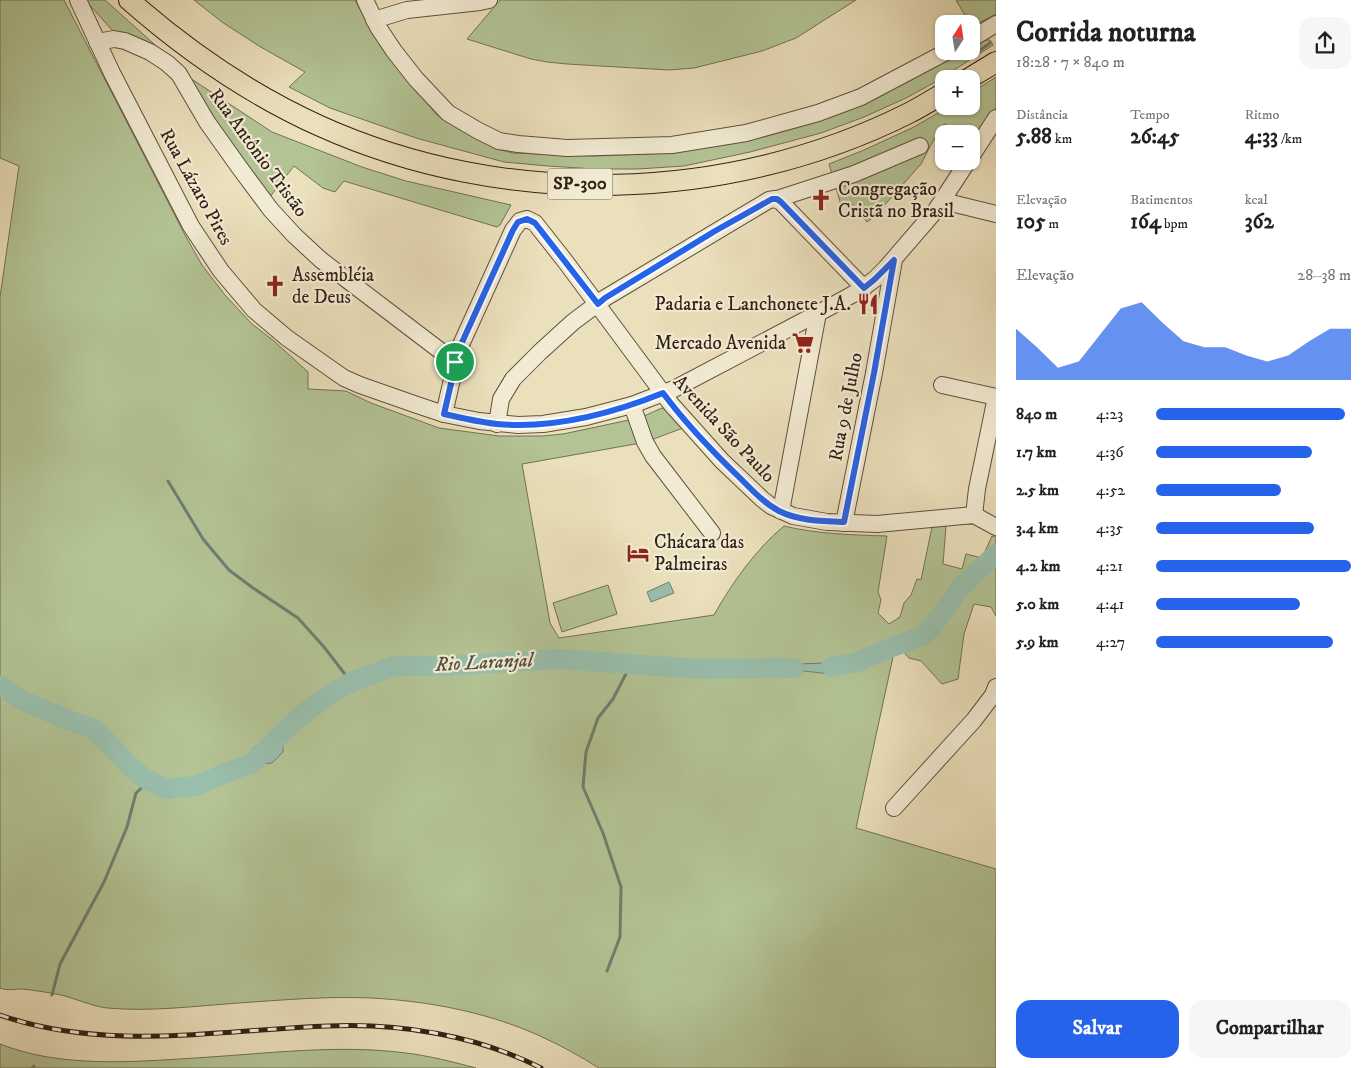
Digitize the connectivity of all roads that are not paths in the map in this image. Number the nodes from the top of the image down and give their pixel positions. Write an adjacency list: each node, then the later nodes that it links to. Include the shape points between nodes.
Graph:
1 (78, 0): 8 (street, Rua Lázaro Pires)
2 (129, 0): 12 (main road, SP-300, via 197,56 237,82 312,122 364,144 409,158 501,178 604,184 658,182 741,171 825,148 870,131)
3 (365, 0): 5 (street)
4 (489, 0): 5 (street, via 407,10)
5 (374, 20): 9 (street, via 416,79 448,113 499,141 567,148 672,145 746,132 818,113 861,96)
6 (994, 29): 7 (street)
7 (980, 35)
8 (97, 42): 25 (street, Rua Antônio Tristão, via 125,41 167,63 179,74 239,167 294,235 321,260); 30 (street, Rua Lázaro Pires, via 191,226 221,271 254,310 344,378)
9 (935, 58)
10 (996, 62): 11 (main road)
11 (980, 72)
12 (935, 99)
13 (996, 118): 14 (street)
14 (980, 142)
15 (920, 146): 17 (street, via 854,174)
16 (962, 170): 18 (street, Rua Lázaro Pires)
17 (777, 199): 21 (street); 23 (street, via 769,200 738,218)
18 (942, 201): 19 (street); 20 (street, Rua Lázaro Pires)
19 (996, 214)
20 (894, 260): 21 (street, Rua Lázaro Pires); 22 (street, Rua 9 de Julho)
21 (869, 283): 22 (street); 24 (street, Rua Lázaro Pires)
22 (887, 300): 34 (street, Rua 9 de Julho)
23 (598, 304): 25 (street, Avenida São Paulo, via 535,223 527,219 518,222); 27 (street, Avenida São Paulo); 31 (street, via 548,344 513,379 501,399)
24 (818, 313): 27 (street, Rua Lázaro Pires); 32 (street)
25 (455, 362): 30 (street)
26 (942, 385): 28 (street)
27 (663, 393): 29 (street, Rua Lázaro Pires); 32 (street, Avenida São Paulo, via 722,461)
28 (996, 397): 33 (street, via 978,489)
29 (632, 405): 31 (street, Rua Lázaro Pires, via 561,421); 35 (street, via 653,456)
30 (444, 414): 31 (street, Rua Lázaro Pires)
31 (497, 424)
32 (780, 512): 34 (street, Avenida São Paulo, via 806,519)
33 (987, 519): 34 (street, Avenida São Paulo, via 876,524)
34 (844, 522)
35 (712, 533)
36 (996, 687): 37 (street, via 974,720)
37 (894, 808)

